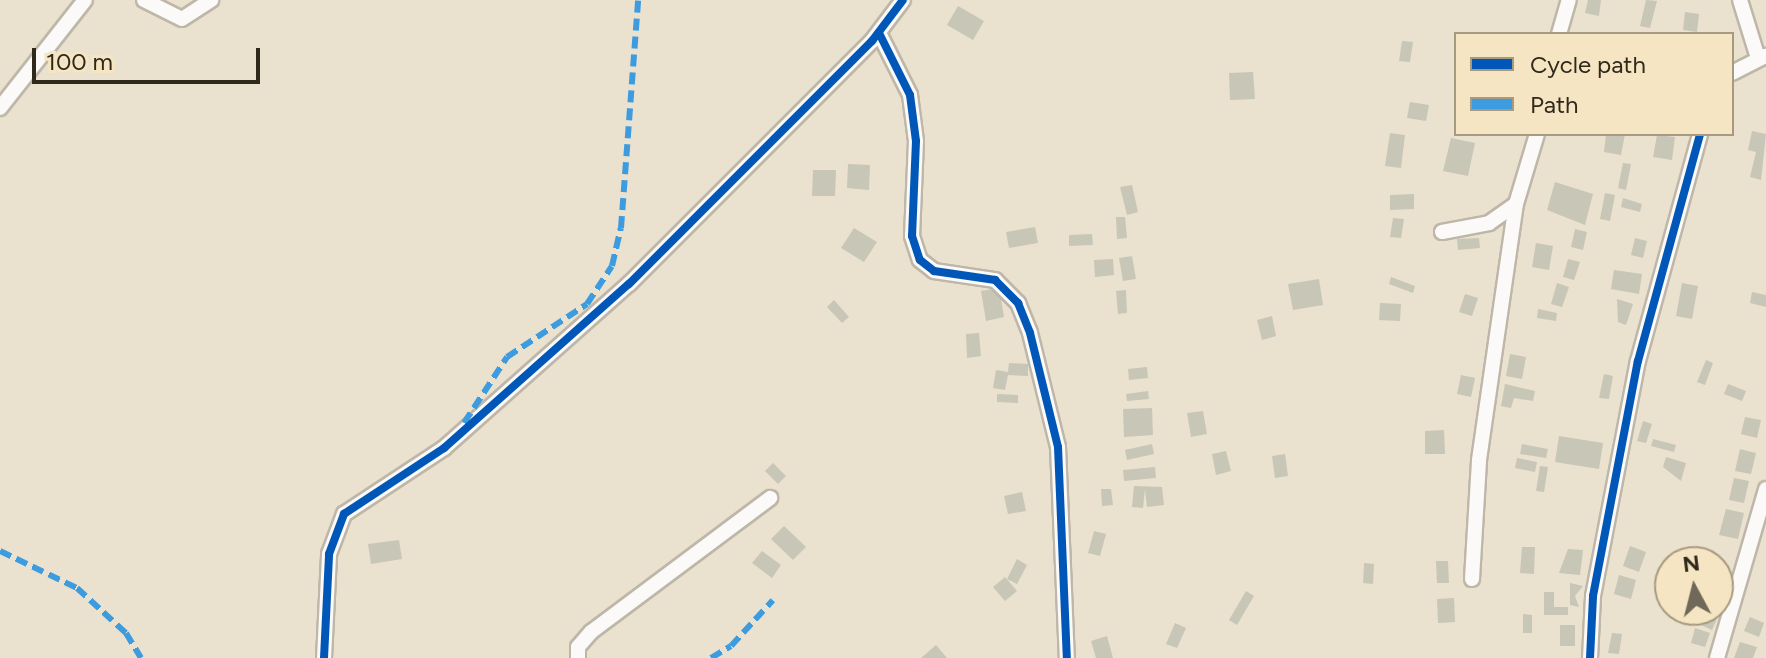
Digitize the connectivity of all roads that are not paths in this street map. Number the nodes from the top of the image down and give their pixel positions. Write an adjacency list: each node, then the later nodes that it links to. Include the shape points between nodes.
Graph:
1 (85, 0): 11 (street)
2 (144, 0): 3 (street, via 182,19)
3 (211, 0)
4 (903, 0): 8 (street)
5 (1569, 0): 7 (street)
6 (1740, 0): 9 (street)
7 (1560, 32)
8 (879, 33): 19 (street, via 629,284 444,448 344,514 329,554); 21 (street, via 910,95 916,141 912,236 920,260 934,271 995,280 1018,303 1030,333 1058,447)
9 (1762, 57): 10 (street)
10 (1734, 72)
11 (0, 108)
12 (1536, 136): 14 (street)
13 (1699, 136): 22 (street, via 1638,361 1593,596)
14 (1516, 204): 15 (street, via 1489,223); 18 (street, via 1479,460)
15 (1442, 232)
16 (1766, 489): 23 (street)
17 (770, 498): 20 (street, via 591,632)
18 (1472, 579)
19 (324, 658)
20 (578, 658)
21 (1067, 658)
22 (1590, 658)
23 (1717, 658)

